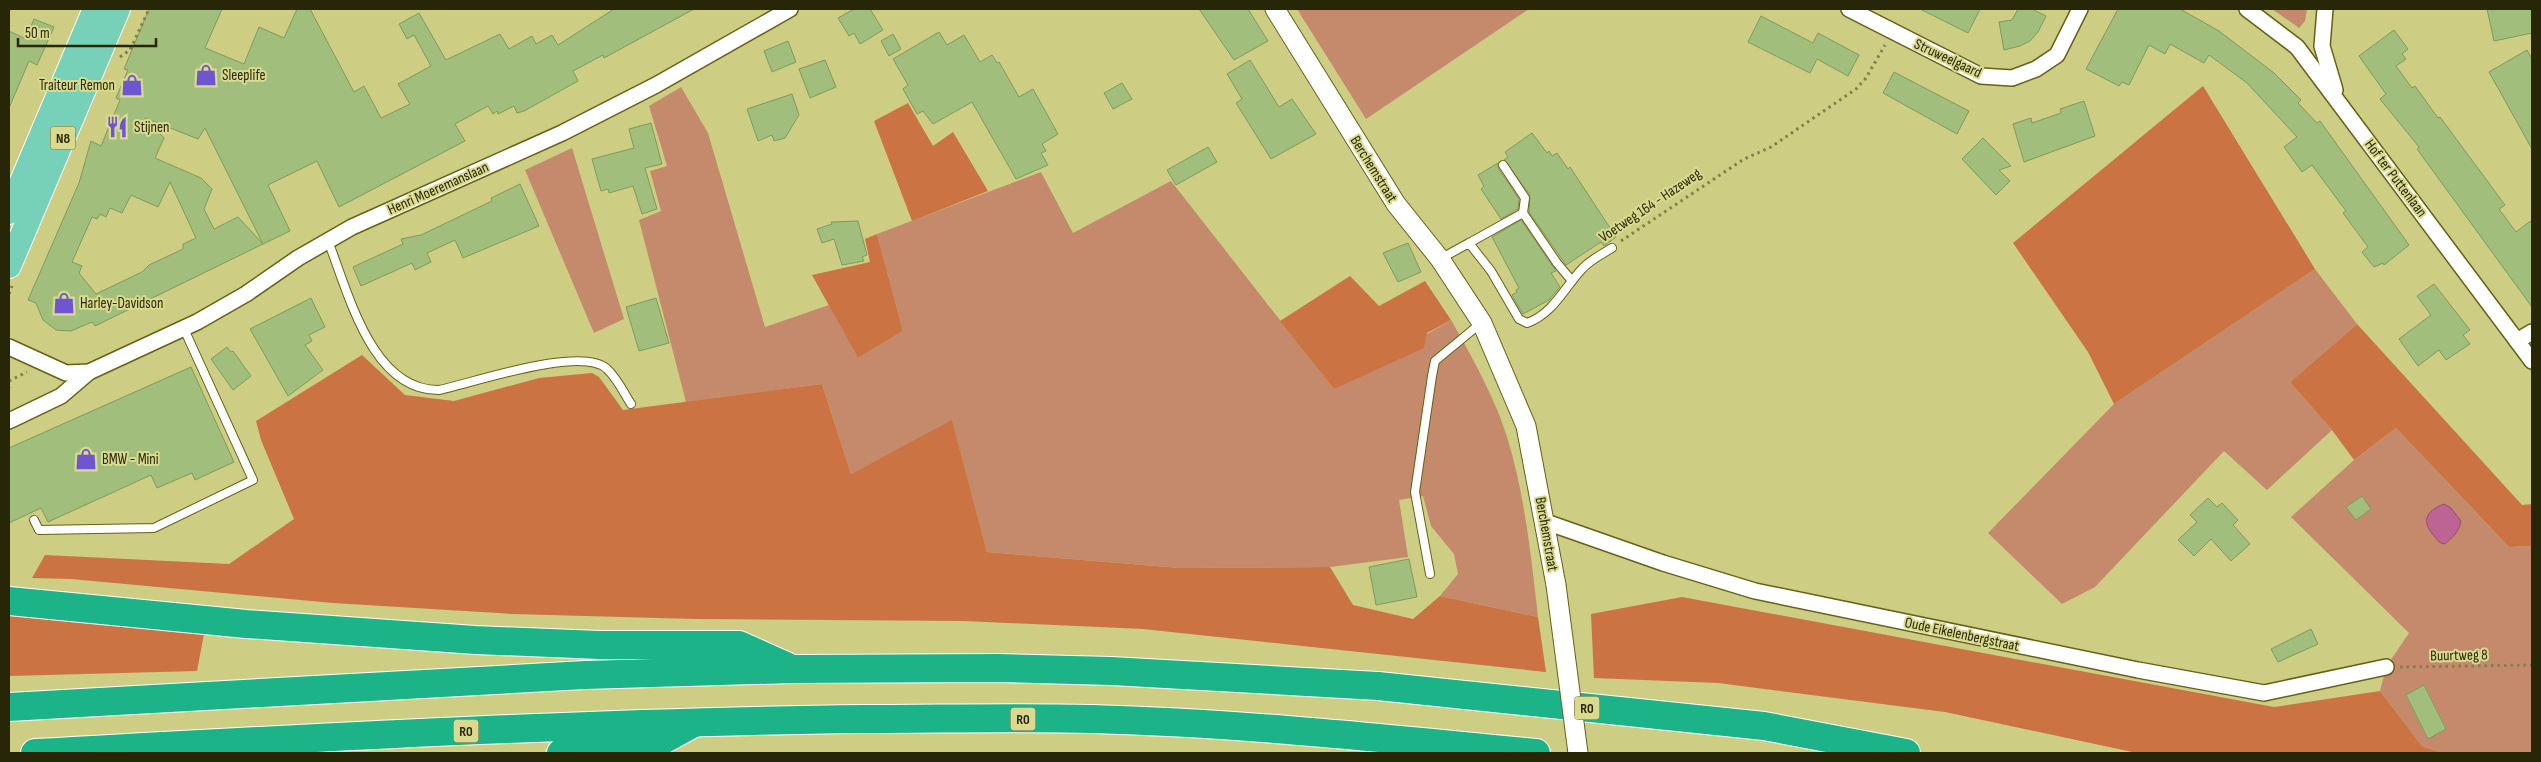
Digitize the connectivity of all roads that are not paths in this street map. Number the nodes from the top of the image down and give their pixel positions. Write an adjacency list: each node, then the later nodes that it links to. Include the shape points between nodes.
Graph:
1 (95, 9): 11 (main road, N8)
2 (118, 9): 17 (main road, N8)
3 (790, 9): 13 (street, Henri Moeremanslaan, via 594,118 397,206)
4 (1275, 9): 16 (street, Berchemstraat, via 1396,204)
5 (1848, 9): 6 (street, Struweelgaard, via 1981,76 2012,78 2036,69 2057,55)
6 (2080, 9)
7 (2246, 9): 9 (street, Hof ter Puttenlaan, via 2297,47)
8 (2325, 9): 9 (street, via 2322,46)
9 (2338, 101): 22 (street, Hof ter Puttenlaan)
10 (1503, 165): 12 (lane, via 1525,198)
11 (9, 212)
12 (1523, 213): 14 (lane); 18 (lane)
13 (328, 241): 20 (street, Henri Moeremanslaan); 26 (lane, via 368,341 391,369 410,383 426,390 439,390 537,365 594,362 607,369)
14 (1469, 243): 16 (lane); 18 (lane, Voetweg 164 - Hazeweg, via 1491,271 1516,314 1527,323 1538,320)
15 (1612, 248): 18 (lane, Voetweg 164 - Hazeweg, via 1584,267)
16 (1440, 259): 19 (street, Berchemstraat)
17 (9, 266)
18 (1572, 281)
19 (1482, 323): 29 (street, Berchemstraat, via 1526,426); 30 (lane, via 1435,361 1415,492)
20 (184, 329): 25 (street, Henri Moeremanslaan); 28 (lane, via 253,480 154,528 39,530)
21 (2532, 332): 22 (street)
22 (2517, 341): 24 (street, Hof ter Puttenlaan)
23 (9, 347): 25 (street, Henri Moeremanslaan, via 66,373)
24 (2532, 361)
25 (89, 372): 27 (street, Henri Moeremanslaan, via 60,396)
26 (632, 404)
27 (9, 421)
28 (34, 520)
29 (1546, 522): 32 (street, Oude Eikelenbergstraat, via 1756,591 2264,693); 39 (street, Berchemstraat, bridge)
30 (1430, 574)
31 (9, 601): 33 (highway, via 246,624 475,640 739,645)
32 (2386, 667)
33 (794, 669): 34 (highway, R0, via 566,676); 40 (highway, R0, via 1111,671 1378,686 1764,726)
34 (13, 705)
35 (698, 721): 36 (highway, R0); 37 (highway, via 652,746); 38 (highway, R0, via 1094,719 1273,728)
36 (35, 753)
37 (561, 753)
38 (1536, 753)
39 (1578, 753)
40 (1906, 753)

